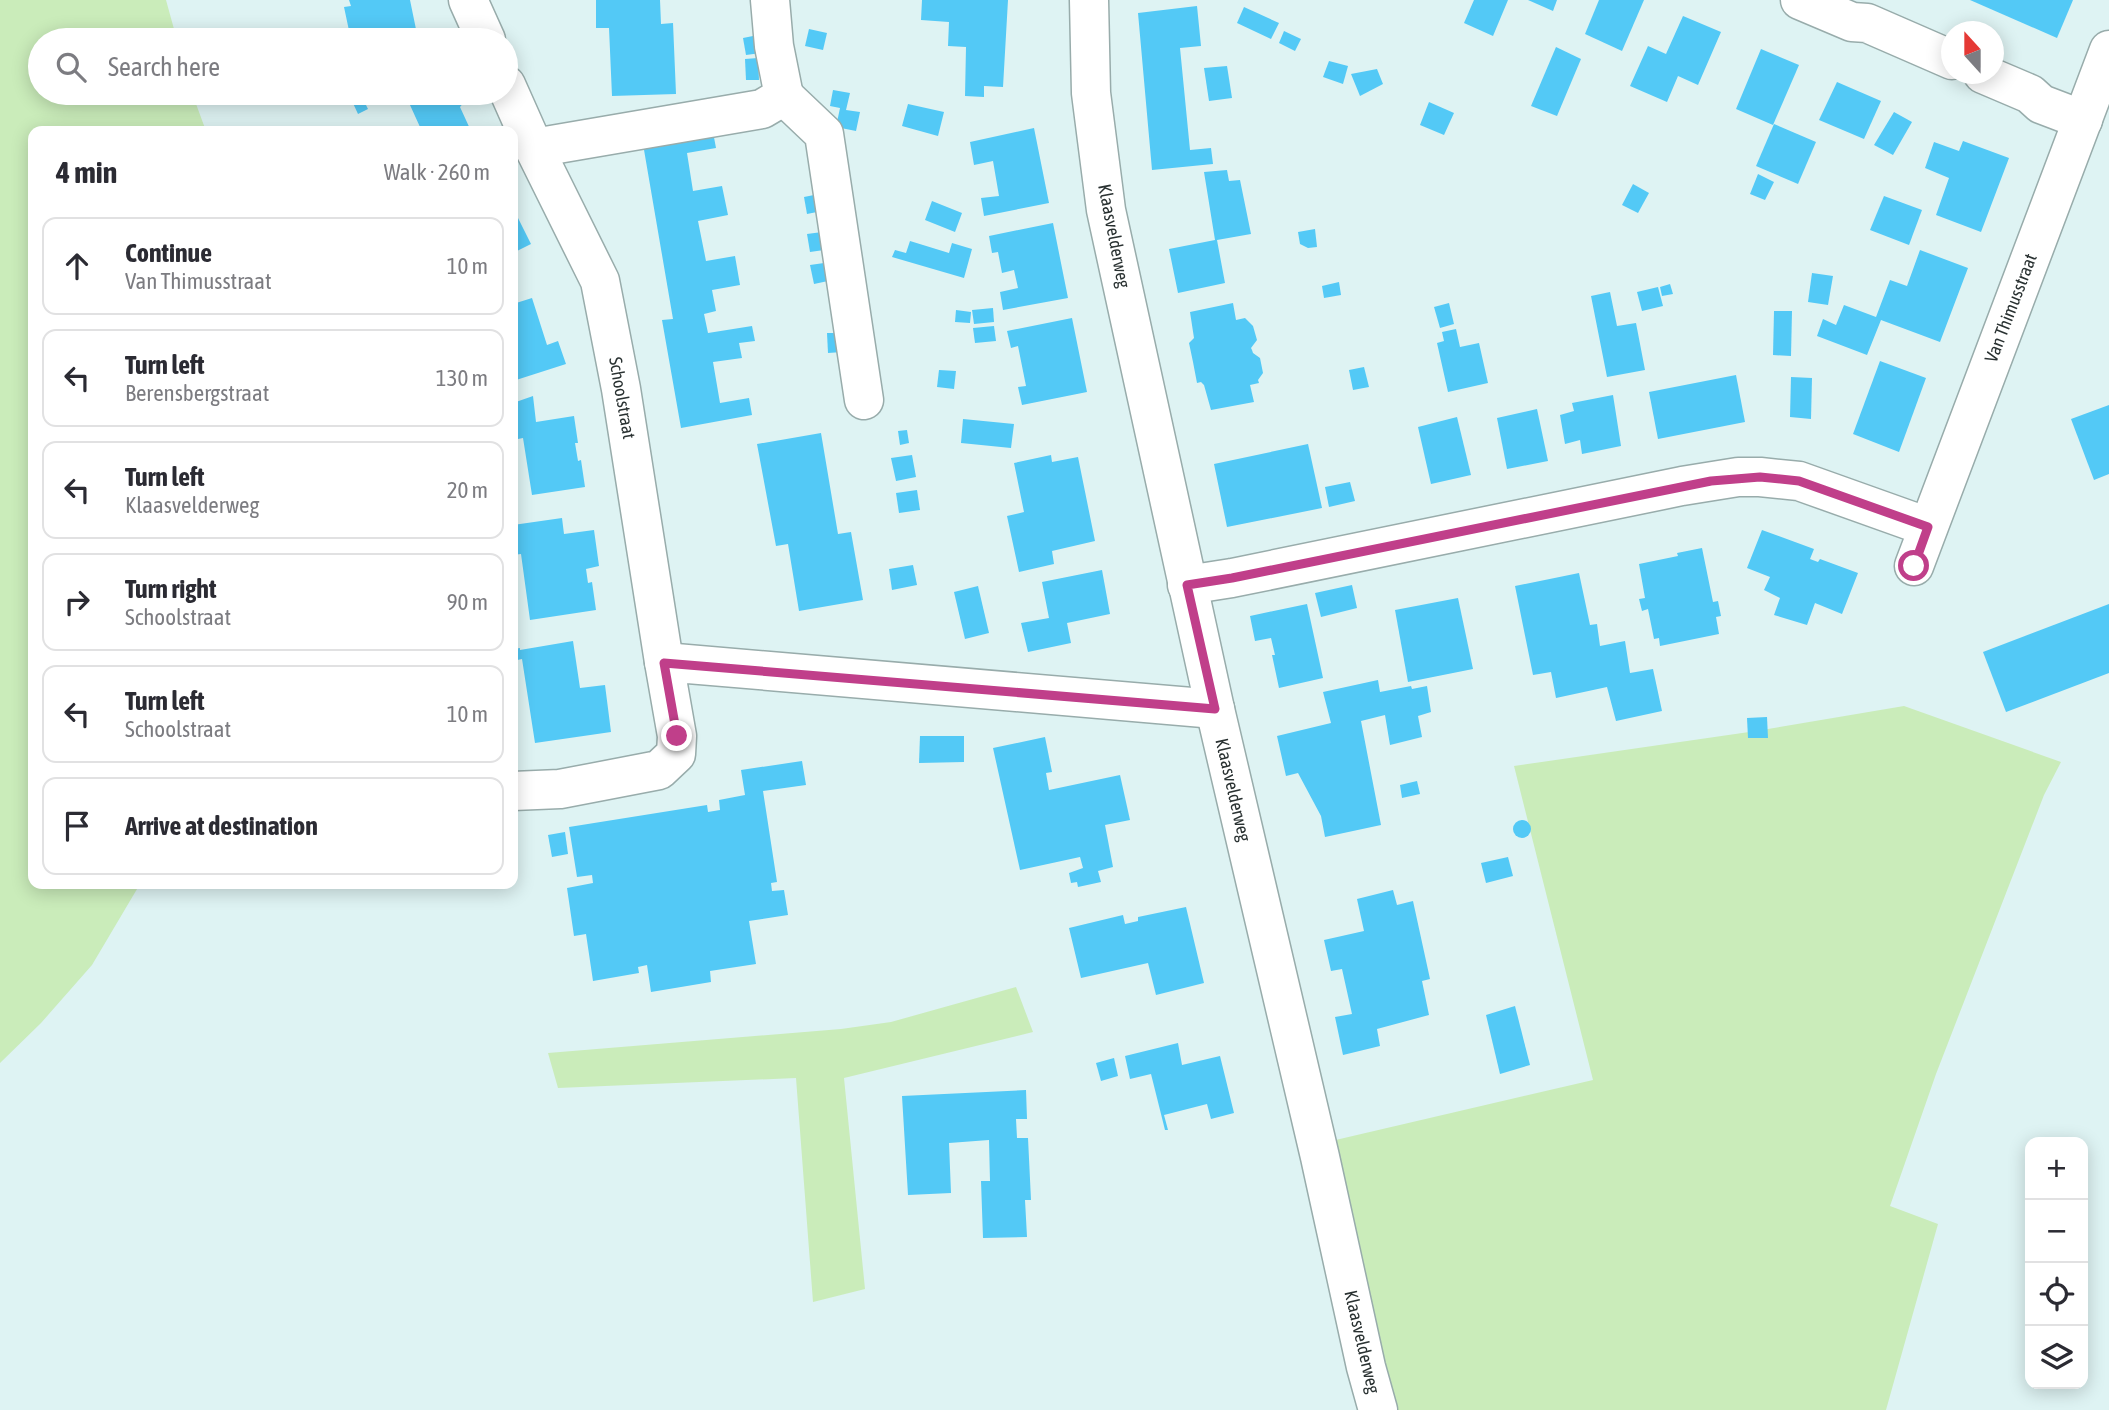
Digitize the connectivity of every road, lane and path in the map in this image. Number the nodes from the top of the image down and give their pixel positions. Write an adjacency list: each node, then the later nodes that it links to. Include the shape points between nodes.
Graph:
1 (468, 0): 5 (street)
2 (770, 0): 9 (street)
3 (1089, 0): 16 (street, Klaasvelderweg, via 1091,93 1107,210)
4 (1800, 0): 7 (street)
5 (480, 28)
6 (2109, 50): 11 (street, Van Thimusstraat)
7 (1941, 56)
8 (2004, 83): 11 (street)
9 (784, 96): 12 (street, via 762,109); 13 (street, via 824,134)
10 (515, 105): 12 (street, Schoolstraat)
11 (2082, 120): 14 (street, Van Thimusstraat)
12 (534, 148): 17 (street, Schoolstraat, via 600,281)
13 (864, 400)
14 (1928, 527): 15 (street, Van Thimusstraat); 16 (street, via 1799,481 1738,477)
15 (1914, 566)
16 (1187, 585): 18 (street, Klaasvelderweg)
17 (664, 663): 18 (street); 19 (street, Schoolstraat, via 677,736 676,754 659,770 560,789)
18 (1215, 709): 20 (street, Klaasvelderweg)
19 (518, 791)
20 (1378, 1410)

